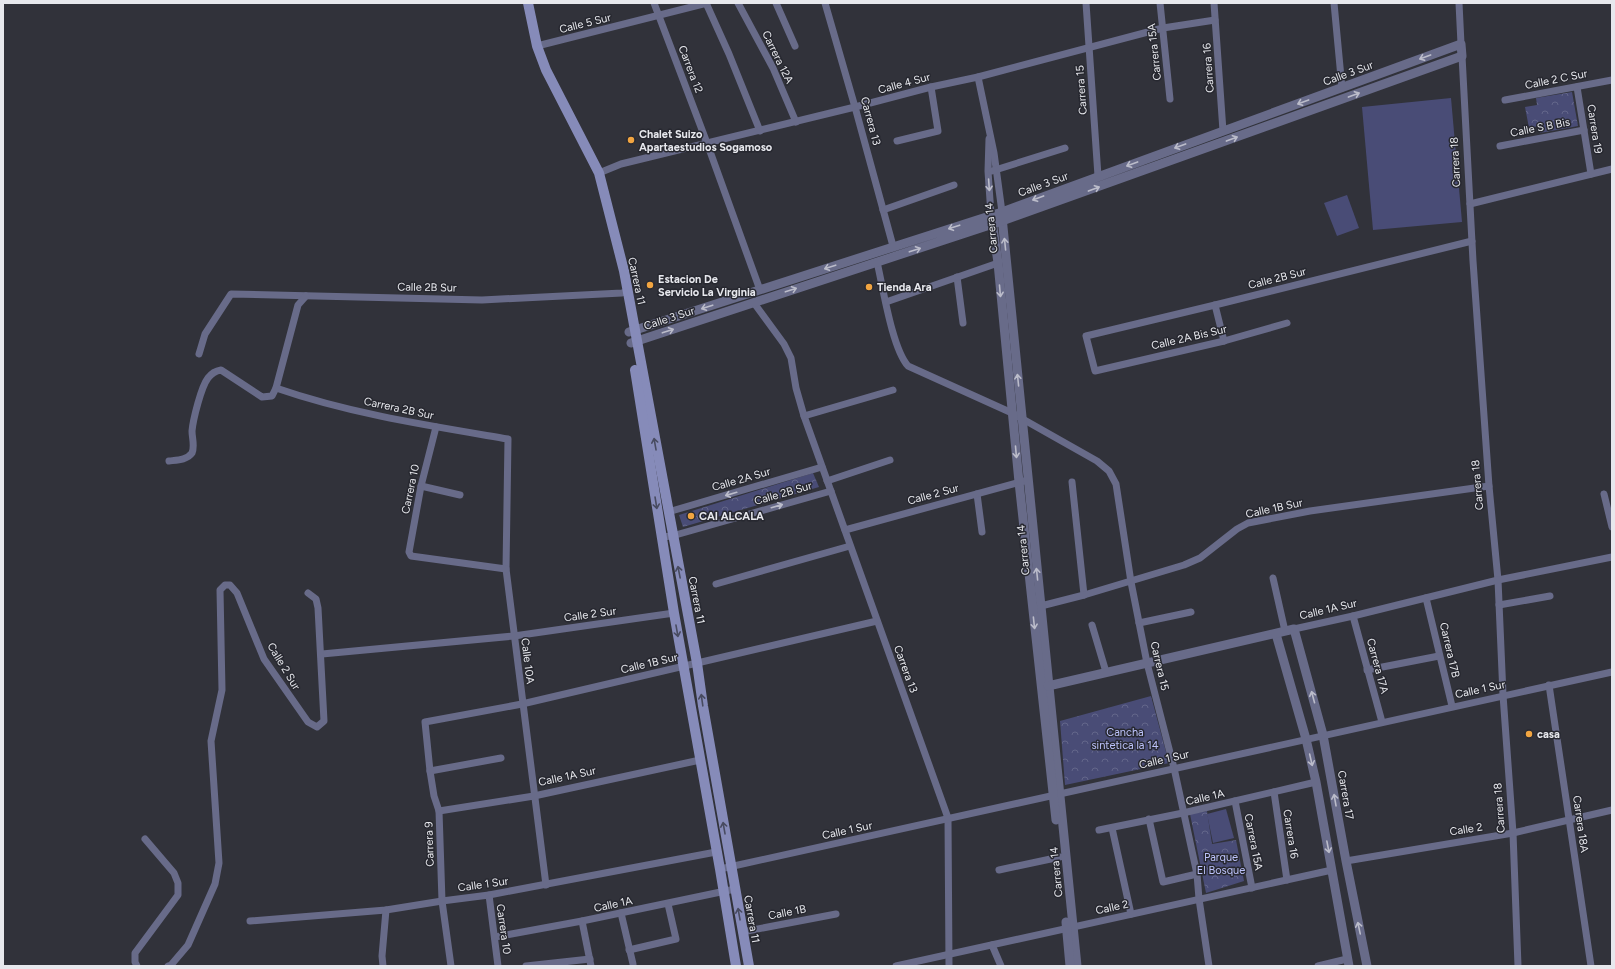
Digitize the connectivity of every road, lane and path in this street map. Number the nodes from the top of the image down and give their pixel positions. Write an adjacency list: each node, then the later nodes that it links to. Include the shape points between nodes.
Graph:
1 (528, 3): 16 (main road, Carrera 11)
2 (654, 3): 12 (street, Carrera 12)
3 (706, 3): 12 (street, Calle 5 Sur); 30 (street)
4 (738, 3): 29 (street, Carrera 12A, via 773,68)
5 (776, 3): 17 (street)
6 (825, 3): 27 (street, Carrera 13)
7 (1086, 3): 18 (street, Carrera 15)
8 (1160, 3): 14 (street, Carrera 15A)
9 (1214, 3): 13 (street, Carrera 16)
10 (1334, 3): 24 (street)
11 (1459, 3): 15 (street, Carrera 18)
12 (659, 15): 16 (street, Calle 5 Sur); 36 (street, Carrera 12)
13 (1215, 20): 14 (street, Calle 4 Sur); 32 (street, Carrera 16)
14 (1163, 28): 18 (street, Calle 4 Sur); 25 (street, Carrera 15A)
15 (1461, 44): 19 (street, Carrera 18); 24 (street, Calle 3 Sur, one-way to 24)
16 (537, 46): 42 (main road, Carrera 11, via 546,70)
17 (795, 46)
18 (1090, 48): 20 (street, Calle 4 Sur); 44 (street, Carrera 15)
19 (1462, 56): 34 (street, Calle 3 Sur, one-way to 19); 46 (street, Carrera 18)
20 (978, 77): 22 (street, Calle 4 Sur); 33 (street, Carrera 14)
21 (1612, 80): 23 (street, Calle 2 C Sur)
22 (931, 87): 27 (street, Calle 4 Sur); 35 (street, via 938,131)
23 (1577, 87): 26 (street, Calle 2 C Sur); 31 (street, Carrera 19)
24 (1342, 88): 28 (street, Calle 3 Sur, one-way to 28)
25 (1170, 99)
26 (1505, 100)
27 (856, 107): 29 (street, Calle 4 Sur); 47 (street, Carrera 13)
28 (1249, 121): 32 (street, Calle 3 Sur); 34 (street)
29 (796, 122): 30 (street, Calle 4 Sur)
30 (760, 130): 36 (street, Calle 4 Sur)
31 (1584, 130): 37 (street, Calle S B Bis); 43 (street, Carrera 19)
32 (1223, 131): 44 (street, Calle 3 Sur, one-way to 44)
33 (989, 132): 40 (street, Carrera 14); 41 (street, Carrera 14)
34 (1252, 132): 50 (street, Calle 3 Sur, one-way to 34)
35 (897, 141)
36 (707, 143): 42 (street, Calle 4 Sur, via 621,164); 57 (street)
37 (1500, 146)
38 (1065, 148): 40 (street)
39 (1612, 169): 43 (street)
40 (996, 170): 41 (street); 48 (street, Carrera 14)
41 (988, 171): 49 (street, Carrera 14, one-way to 49)
42 (599, 173): 58 (main road, Carrera 11, via 614,239 618,273)
43 (1591, 174): 46 (street)
44 (1098, 176): 48 (street, Calle 3 Sur, one-way to 48)
45 (954, 185): 47 (street)
46 (1470, 204): 52 (street, Carrera 18)
47 (883, 210): 53 (street, Carrera 13)
48 (1002, 212): 49 (street, Calle 3 Sur); 50 (street, Carrera 14)
49 (991, 215): 51 (street, Carrera 14); 53 (street, Calle 3 Sur, one-way to 53)
50 (1002, 221): 51 (street, Calle 3 Sur); 74 (street, Carrera 14, one-way to 50)
51 (993, 224): 54 (street, Calle 3 Sur, one-way to 51); 55 (street, Carrera 14)
52 (1472, 241): 62 (street, Calle 2B Sur); 84 (street, Carrera 18)
53 (893, 246): 57 (street, Calle 3 Sur, one-way to 57)
54 (878, 262): 60 (street, Carrera 15); 61 (street, Calle 3 Sur, one-way to 54)
55 (998, 263): 56 (street); 72 (street, Carrera 14, one-way to 72)
56 (957, 277): 60 (street); 63 (street)
57 (760, 290): 65 (street, Calle 3 Sur, one-way to 65)
58 (625, 292): 59 (street, Calle 2B Sur, via 482,300); 65 (main road, Carrera 11)
59 (306, 296): 68 (street, Calle 2B Sur, via 231,294 205,334); 70 (street, via 298,305)
60 (886, 302): 72 (street, Carrera 15, via 897,346 908,366)
61 (754, 303): 67 (street, Calle 3 Sur, one-way to 61); 73 (street, Carrera 13, via 784,344 791,358)
62 (1215, 305): 66 (street); 69 (street, Calle 2B Sur, via 1086,336)
63 (963, 323)
64 (1287, 323): 66 (street, Calle 2A Bis Sur)
65 (632, 331): 67 (main road, Carrera 11)
66 (1224, 341): 69 (street, Calle 2A Bis Sur)
67 (634, 342): 89 (main road, Carrera 11, one-way to 67); 94 (main road, Carrera 11, one-way to 94)
68 (199, 354)
69 (1095, 371)
70 (276, 388): 75 (street, Carrera 2B Sur, via 343,407); 78 (street, via 272,396 262,397 221,370 215,371 207,379 195,413 191,454)
71 (893, 390): 73 (street)
72 (1012, 413): 74 (street, Carrera 15); 81 (street, Carrera 14, one-way to 81)
73 (804, 416): 79 (street, Carrera 13)
74 (1022, 418): 81 (street, Carrera 14); 100 (street, Carrera 15, via 1097,461 1109,471 1116,484)
75 (436, 427): 76 (street, Carrera 2B Sur); 83 (street, Carrera 10)
76 (508, 439): 97 (street, Calle 10A)
77 (890, 460): 80 (street)
78 (169, 461)
79 (822, 467): 80 (street, Carrera 13); 89 (street, Calle 2A Sur, one-way to 89)
80 (827, 481): 85 (street, Carrera 13)
81 (1023, 481): 86 (street, Calle 2 Sur); 107 (street, Carrera 14)
82 (1072, 482): 103 (street)
83 (421, 486): 88 (street); 97 (street, Carrera 10, via 409,552 411,556)
84 (1489, 486): 99 (street, Carrera 18); 100 (street, Calle 1B Sur, via 1310,511 1248,523 1200,558)
85 (831, 490): 91 (street, Carrera 13); 93 (street, Calle 2B Sur, one-way to 85)
86 (977, 494): 91 (street, Calle 2 Sur); 92 (street)
87 (1604, 494): 90 (street)
88 (460, 495)
89 (668, 512): 93 (main road, Carrera 11)
90 (1612, 527)
91 (844, 530): 95 (street, Carrera 13)
92 (982, 532)
93 (672, 536): 94 (street, Calle 2B Sur); 119 (main road, Carrera 11, one-way to 93)
94 (662, 538): 109 (main road, Carrera 11)
95 (850, 546): 101 (street); 111 (street, Carrera 13)
96 (1612, 557): 99 (street, Calle 1A Sur)
97 (506, 569): 116 (street, Calle 10A)
98 (1273, 578): 114 (street)
99 (1498, 580): 105 (street, Calle 1A Sur); 106 (street, Carrera 18)
100 (1131, 582): 103 (street, Calle 1B Sur); 112 (street, Carrera 15)
101 (716, 584)
102 (308, 594): 117 (street, via 316,600 318,608)
103 (1084, 595): 107 (street, Calle 1B Sur)
104 (1550, 596): 106 (street)
105 (1426, 598): 110 (street, Calle 1A Sur); 118 (street, Carrera 17B)
106 (1499, 605): 127 (street, Carrera 18)
107 (1037, 607): 126 (street, Carrera 14); 132 (street, Carrera 14, one-way to 132)
108 (1191, 612): 112 (street)
109 (674, 613): 116 (street, Calle 2 Sur); 121 (main road, Carrera 11, one-way to 121)
110 (1353, 616): 114 (street, Calle 1A Sur); 122 (street, Carrera 17A)
111 (877, 621): 119 (street, Calle 1B Sur); 147 (street, Carrera 13)
112 (1139, 622): 120 (street, Carrera 15)
113 (1092, 625): 123 (street)
114 (1290, 630): 115 (street, Calle 1A Sur); 133 (street, Carrera 17, one-way to 114)
115 (1276, 634): 120 (street, Calle 1A Sur); 134 (street)
116 (514, 636): 117 (street, Calle 2 Sur); 128 (street, Calle 10A)
117 (322, 654): 187 (street, Calle 2 Sur, via 320,662 324,721 317,727 308,722 264,659 238,593 230,585 225,584 220,590 222,690 211,741 219,863 215,884 188,945)
118 (1439, 656): 122 (street); 129 (street, Carrera 17B)
119 (697, 663): 121 (street, Calle 1B Sur); 157 (main road, Carrera 11, one-way to 119)
120 (1147, 663): 123 (street, Calle 1A Sur); 137 (street, Carrera 15)
121 (683, 667): 128 (street, Calle 1B Sur); 136 (main road, Carrera 11)
122 (1367, 670): 131 (street, Carrera 17A)
123 (1106, 672): 126 (street, Calle 1A Sur)
124 (1612, 672): 125 (street, Calle 1 Sur)
125 (1549, 685): 127 (street, Calle 1 Sur); 149 (street, Carrera 18A)
126 (1048, 686): 132 (street, Carrera 14)
127 (1503, 695): 129 (street, Calle 1 Sur); 152 (street, Carrera 18)
128 (522, 704): 130 (street, Calle 1B Sur); 142 (street, Calle 10A)
129 (1452, 706): 131 (street, Calle 1 Sur)
130 (425, 722): 138 (street, Carrera 9)
131 (1382, 722): 133 (street, Calle 1 Sur)
132 (1050, 728): 141 (street, Carrera 14)
133 (1323, 735): 134 (street, Calle 1 Sur); 156 (street, Carrera 17, one-way to 133)
134 (1306, 739): 137 (street, Calle 1 Sur); 139 (street, one-way to 139)
135 (501, 758): 138 (street)
136 (700, 760): 142 (street, Calle 1A Sur); 154 (main road, Carrera 11)
137 (1174, 768): 141 (street, Calle 1 Sur); 146 (street, Carrera 15)
138 (430, 772): 145 (street, Carrera 9)
139 (1316, 782): 140 (street, Calle 1A); 160 (street, one-way to 160)
140 (1274, 792): 143 (street, Calle 1A); 162 (street, Carrera 16)
141 (1057, 794): 147 (street, Calle 1 Sur); 155 (street, Carrera 14); 177 (street, Carrera 14)
142 (534, 796): 145 (street, Calle 1A Sur); 163 (street, Calle 10A)
143 (1235, 801): 146 (street, Calle 1A); 164 (street, Carrera 15A)
144 (1612, 810): 149 (street, Calle 2)
145 (439, 811): 169 (street, Carrera 9)
146 (1183, 813): 148 (street, Calle 1A); 161 (street, Carrera 15)
147 (948, 818): 157 (street, Calle 1 Sur); 182 (street, Carrera 13)
148 (1149, 819): 150 (street, Calle 1A); 161 (street, via 1163,882)
149 (1570, 819): 152 (street, Calle 2); 203 (street, Carrera 18A)
150 (1112, 828): 151 (street, Calle 1A); 174 (street)
151 (1099, 830)
152 (1513, 833): 156 (street, Calle 2); 202 (street, Carrera 18)
153 (145, 839): 186 (street, via 174,873 178,883 178,895 135,953)
154 (716, 852): 158 (main road, Carrera 11); 163 (street, Calle 1 Sur)
155 (1060, 857): 159 (street); 177 (street, Carrera 14)
156 (1346, 861): 201 (street, Carrera 17, one-way to 156)
157 (730, 867): 158 (street, Calle 1 Sur); 165 (main road, Carrera 11)
158 (720, 869): 166 (main road, Carrera 11)
159 (999, 870)
160 (1332, 870): 162 (street, Calle 2); 184 (street)
161 (1197, 874): 168 (street, Carrera 15)
162 (1287, 880): 164 (street, Calle 2)
163 (546, 885): 167 (street, Calle 1 Sur)
164 (1252, 888): 168 (street, Calle 2)
165 (735, 889): 166 (street, Calle 1A); 178 (main road, Carrera 11, one-way to 165)
166 (724, 892): 170 (street, Calle 1A); 192 (main road, Carrera 11)
167 (489, 895): 169 (street, Calle 1 Sur); 179 (street, Carrera 10)
168 (1199, 899): 174 (street, Calle 2); 199 (street, Carrera 15)
169 (442, 901): 171 (street, Calle 1 Sur); 189 (street, Carrera 9)
170 (668, 904): 172 (street, Calle 1A); 181 (street, via 676,939)
171 (386, 910): 175 (street, Calle 1 Sur); 188 (street)
172 (621, 913): 176 (street, Calle 1A); 181 (street)
173 (836, 914): 178 (street, Calle 1B)
174 (1131, 914): 177 (street, Calle 2)
175 (250, 921)
176 (582, 922): 179 (street, Calle 1A); 183 (street)
177 (1070, 928): 180 (street, Calle 2); 197 (street, Carrera 14); 198 (street, Carrera 14)
178 (742, 932): 193 (main road, Carrera 11)
179 (495, 937): 190 (street, Carrera 10)
180 (992, 945): 182 (street, Calle 2); 196 (street)
181 (629, 950): 185 (street)
182 (949, 954): 194 (street, Calle 2); 195 (street, Carrera 13)
183 (591, 963): 191 (street)
184 (1348, 963): 200 (street)
185 (633, 964)
186 (137, 966)
187 (168, 966)
188 (383, 966)
189 (451, 966)
190 (498, 966)
191 (526, 966)
192 (736, 966)
193 (749, 966)
194 (896, 966)
195 (949, 966)
196 (1001, 966)
197 (1070, 966)
198 (1077, 966)
199 (1210, 966)
200 (1318, 966)
201 (1367, 966)
202 (1518, 966)
203 (1590, 966)

